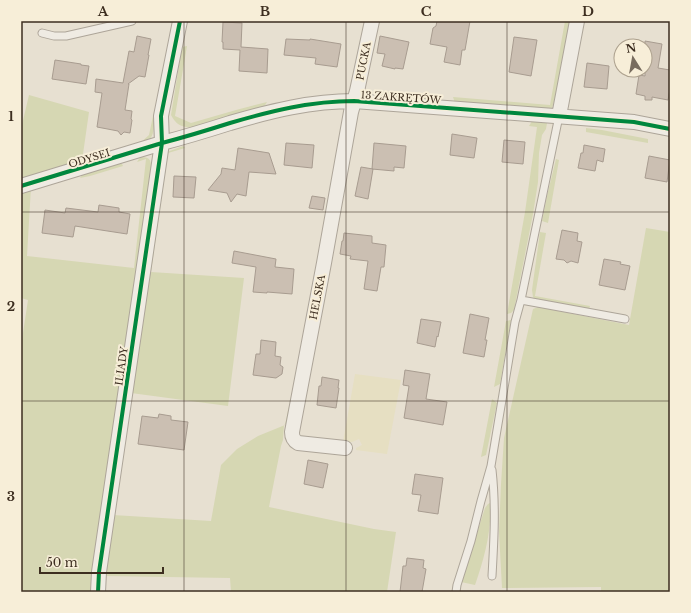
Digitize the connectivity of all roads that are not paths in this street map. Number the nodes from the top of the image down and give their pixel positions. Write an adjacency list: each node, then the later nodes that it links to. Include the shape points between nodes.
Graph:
1 (132, 21): 5 (lane, via 66,36)
2 (180, 21): 9 (street, via 161,116)
3 (372, 21): 6 (street, PUCKA)
4 (577, 21): 7 (street)
5 (42, 33)
6 (354, 102): 7 (street, 13 ZAKRĘTÓW); 9 (street, 13 ZAKRĘTÓW, via 324,102 282,109); 13 (street, HELSKA, via 292,432 294,441 298,443)
7 (559, 116): 8 (street, 13 ZAKRĘTÓW, via 634,122); 11 (lane)
8 (670, 130)
9 (162, 143): 10 (street, ODYSEI); 16 (street, ILIADY)
10 (21, 186)
11 (521, 300): 12 (lane); 14 (lane, via 514,322)
12 (625, 320)
13 (345, 448)
14 (491, 466): 15 (lane, via 495,513); 17 (lane)
15 (492, 576)
16 (98, 592)
17 (456, 592)

